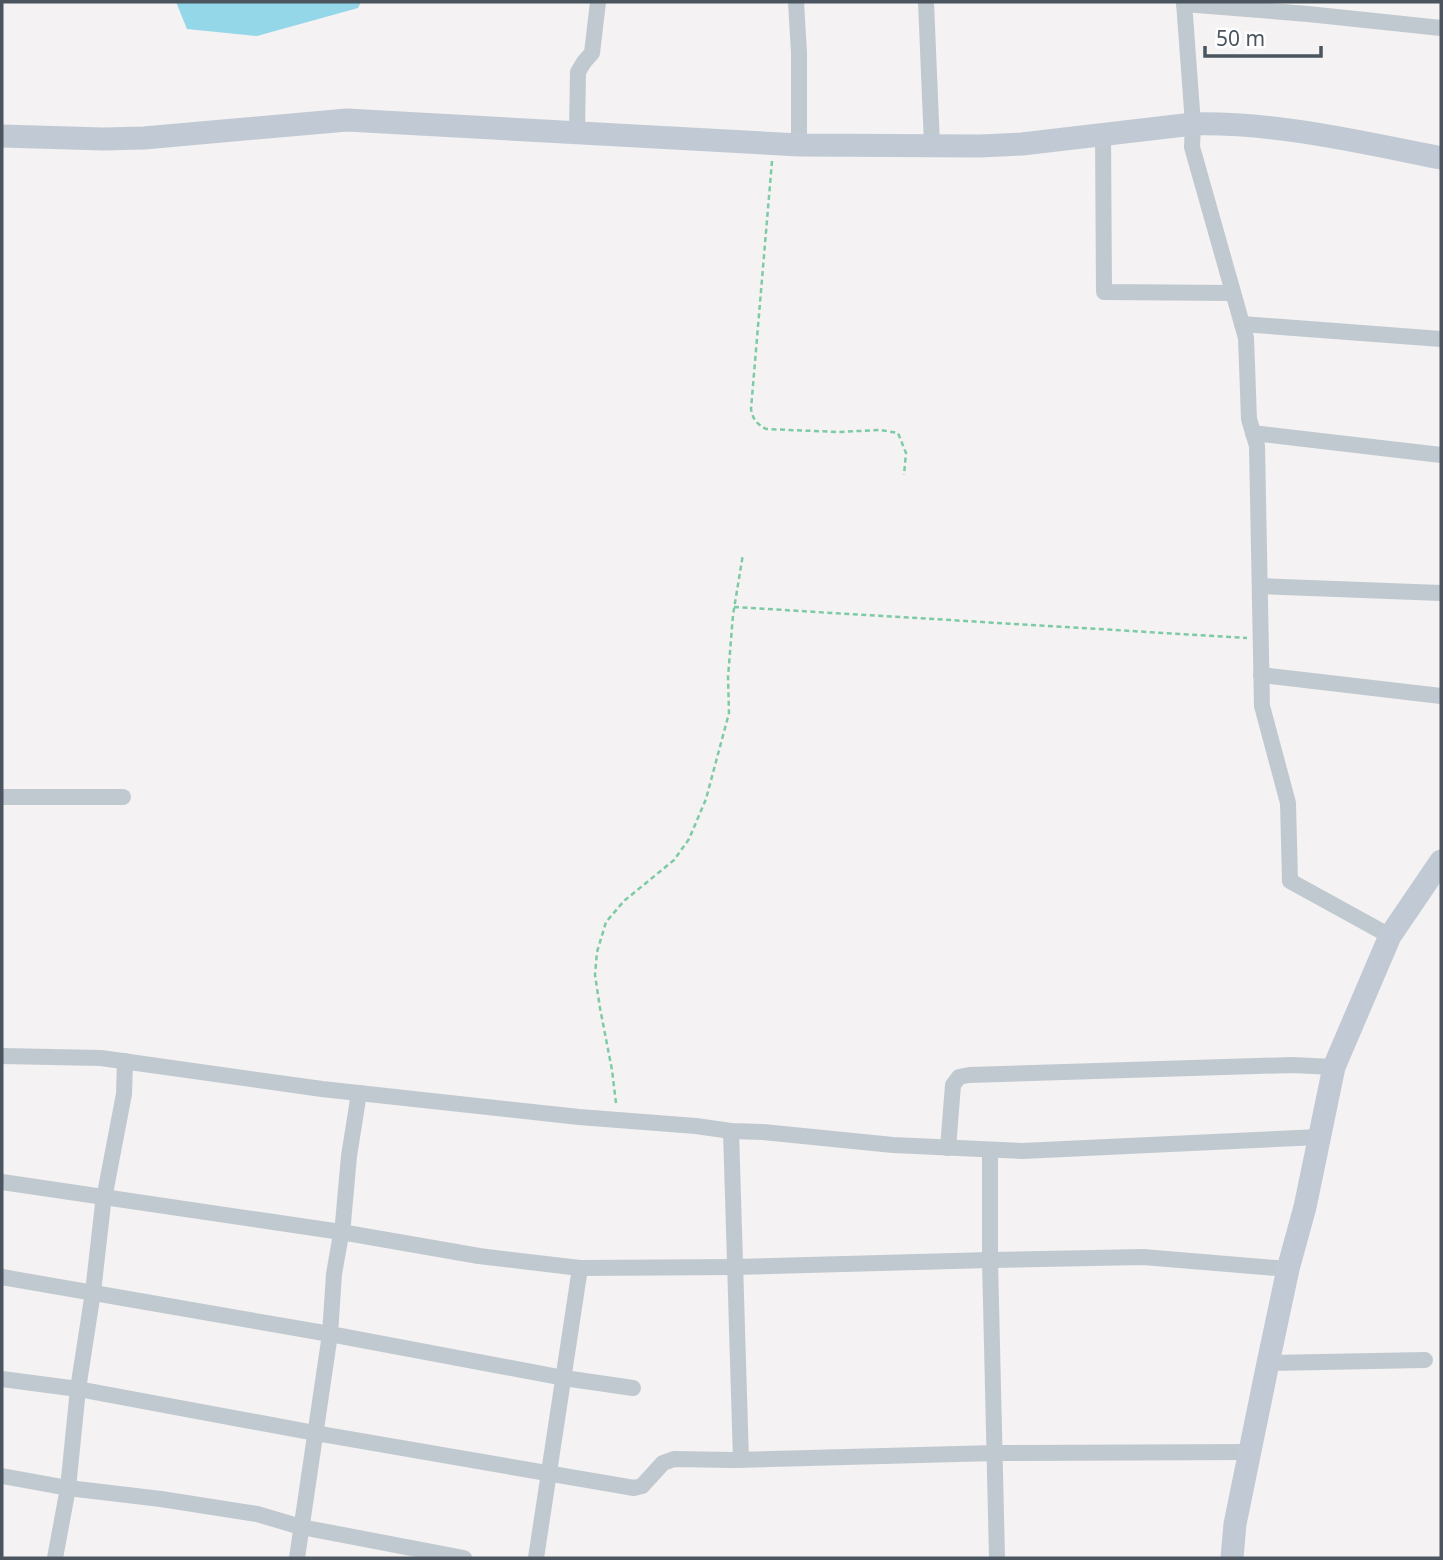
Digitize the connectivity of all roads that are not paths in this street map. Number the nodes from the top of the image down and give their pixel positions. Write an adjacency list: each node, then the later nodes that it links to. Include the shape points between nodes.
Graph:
1 (598, 2): 7 (street, via 592,53 578,72)
2 (796, 2): 10 (street)
3 (926, 2): 11 (street)
4 (1184, 3): 5 (street); 6 (street)
5 (1441, 28)
6 (1193, 124): 8 (main road); 12 (main road, via 1301,132); 13 (street, via 1192,147)
7 (577, 133): 9 (main road, via 347,120 144,138); 10 (main road)
8 (1103, 135): 11 (main road, via 1022,144); 13 (street, via 1104,292)
9 (2, 136)
10 (799, 145): 11 (main road)
11 (932, 145)
12 (1441, 158)
13 (1233, 293): 14 (street)
14 (1242, 324): 15 (street); 16 (street)
15 (1441, 339)
16 (1253, 433): 17 (street); 18 (street)
17 (1441, 455)
18 (1260, 586): 19 (street); 20 (street)
19 (1441, 593)
20 (1261, 675): 21 (street); 25 (street, via 1262,706 1288,803 1290,881)
21 (1441, 696)
22 (2, 797): 23 (street)
23 (123, 797)
24 (1441, 861): 25 (main road)
25 (1390, 936): 28 (main road)
26 (2, 1056): 27 (street)
27 (125, 1061): 29 (street); 35 (street, via 124,1094)
28 (1334, 1067): 31 (main road); 32 (street, via 958,1077 953,1085)
29 (359, 1093): 30 (street); 36 (street)
30 (731, 1131): 32 (street); 38 (street)
31 (1320, 1137): 33 (street); 40 (main road)
32 (948, 1148): 33 (street)
33 (990, 1151): 37 (street)
34 (2, 1182): 35 (street)
35 (104, 1197): 36 (street); 42 (street)
36 (341, 1232): 39 (street); 43 (street)
37 (990, 1260): 38 (street); 40 (street, via 1143,1257); 52 (street)
38 (734, 1267): 39 (street); 53 (street)
39 (580, 1268): 46 (street)
40 (1288, 1269): 45 (main road)
41 (2, 1277): 42 (street)
42 (93, 1293): 43 (street); 49 (street)
43 (330, 1334): 46 (street); 50 (street)
44 (1425, 1360): 45 (street)
45 (1268, 1363): 51 (main road)
46 (564, 1378): 48 (street); 54 (street)
47 (2, 1379): 49 (street)
48 (633, 1388)
49 (79, 1389): 50 (street); 56 (street)
50 (315, 1433): 54 (street); 57 (street)
51 (1250, 1452): 52 (street); 58 (main road, via 1235,1524)
52 (995, 1453): 53 (street); 63 (street)
53 (741, 1460): 54 (street, via 669,1459 642,1486 634,1488)
54 (549, 1473): 62 (street)
55 (2, 1476): 56 (street)
56 (68, 1488): 57 (street, via 257,1514); 59 (street)
57 (301, 1527): 60 (street); 61 (street)
58 (1236, 1557)
59 (55, 1558)
60 (297, 1558)
61 (464, 1558)
62 (537, 1558)
63 (997, 1558)

